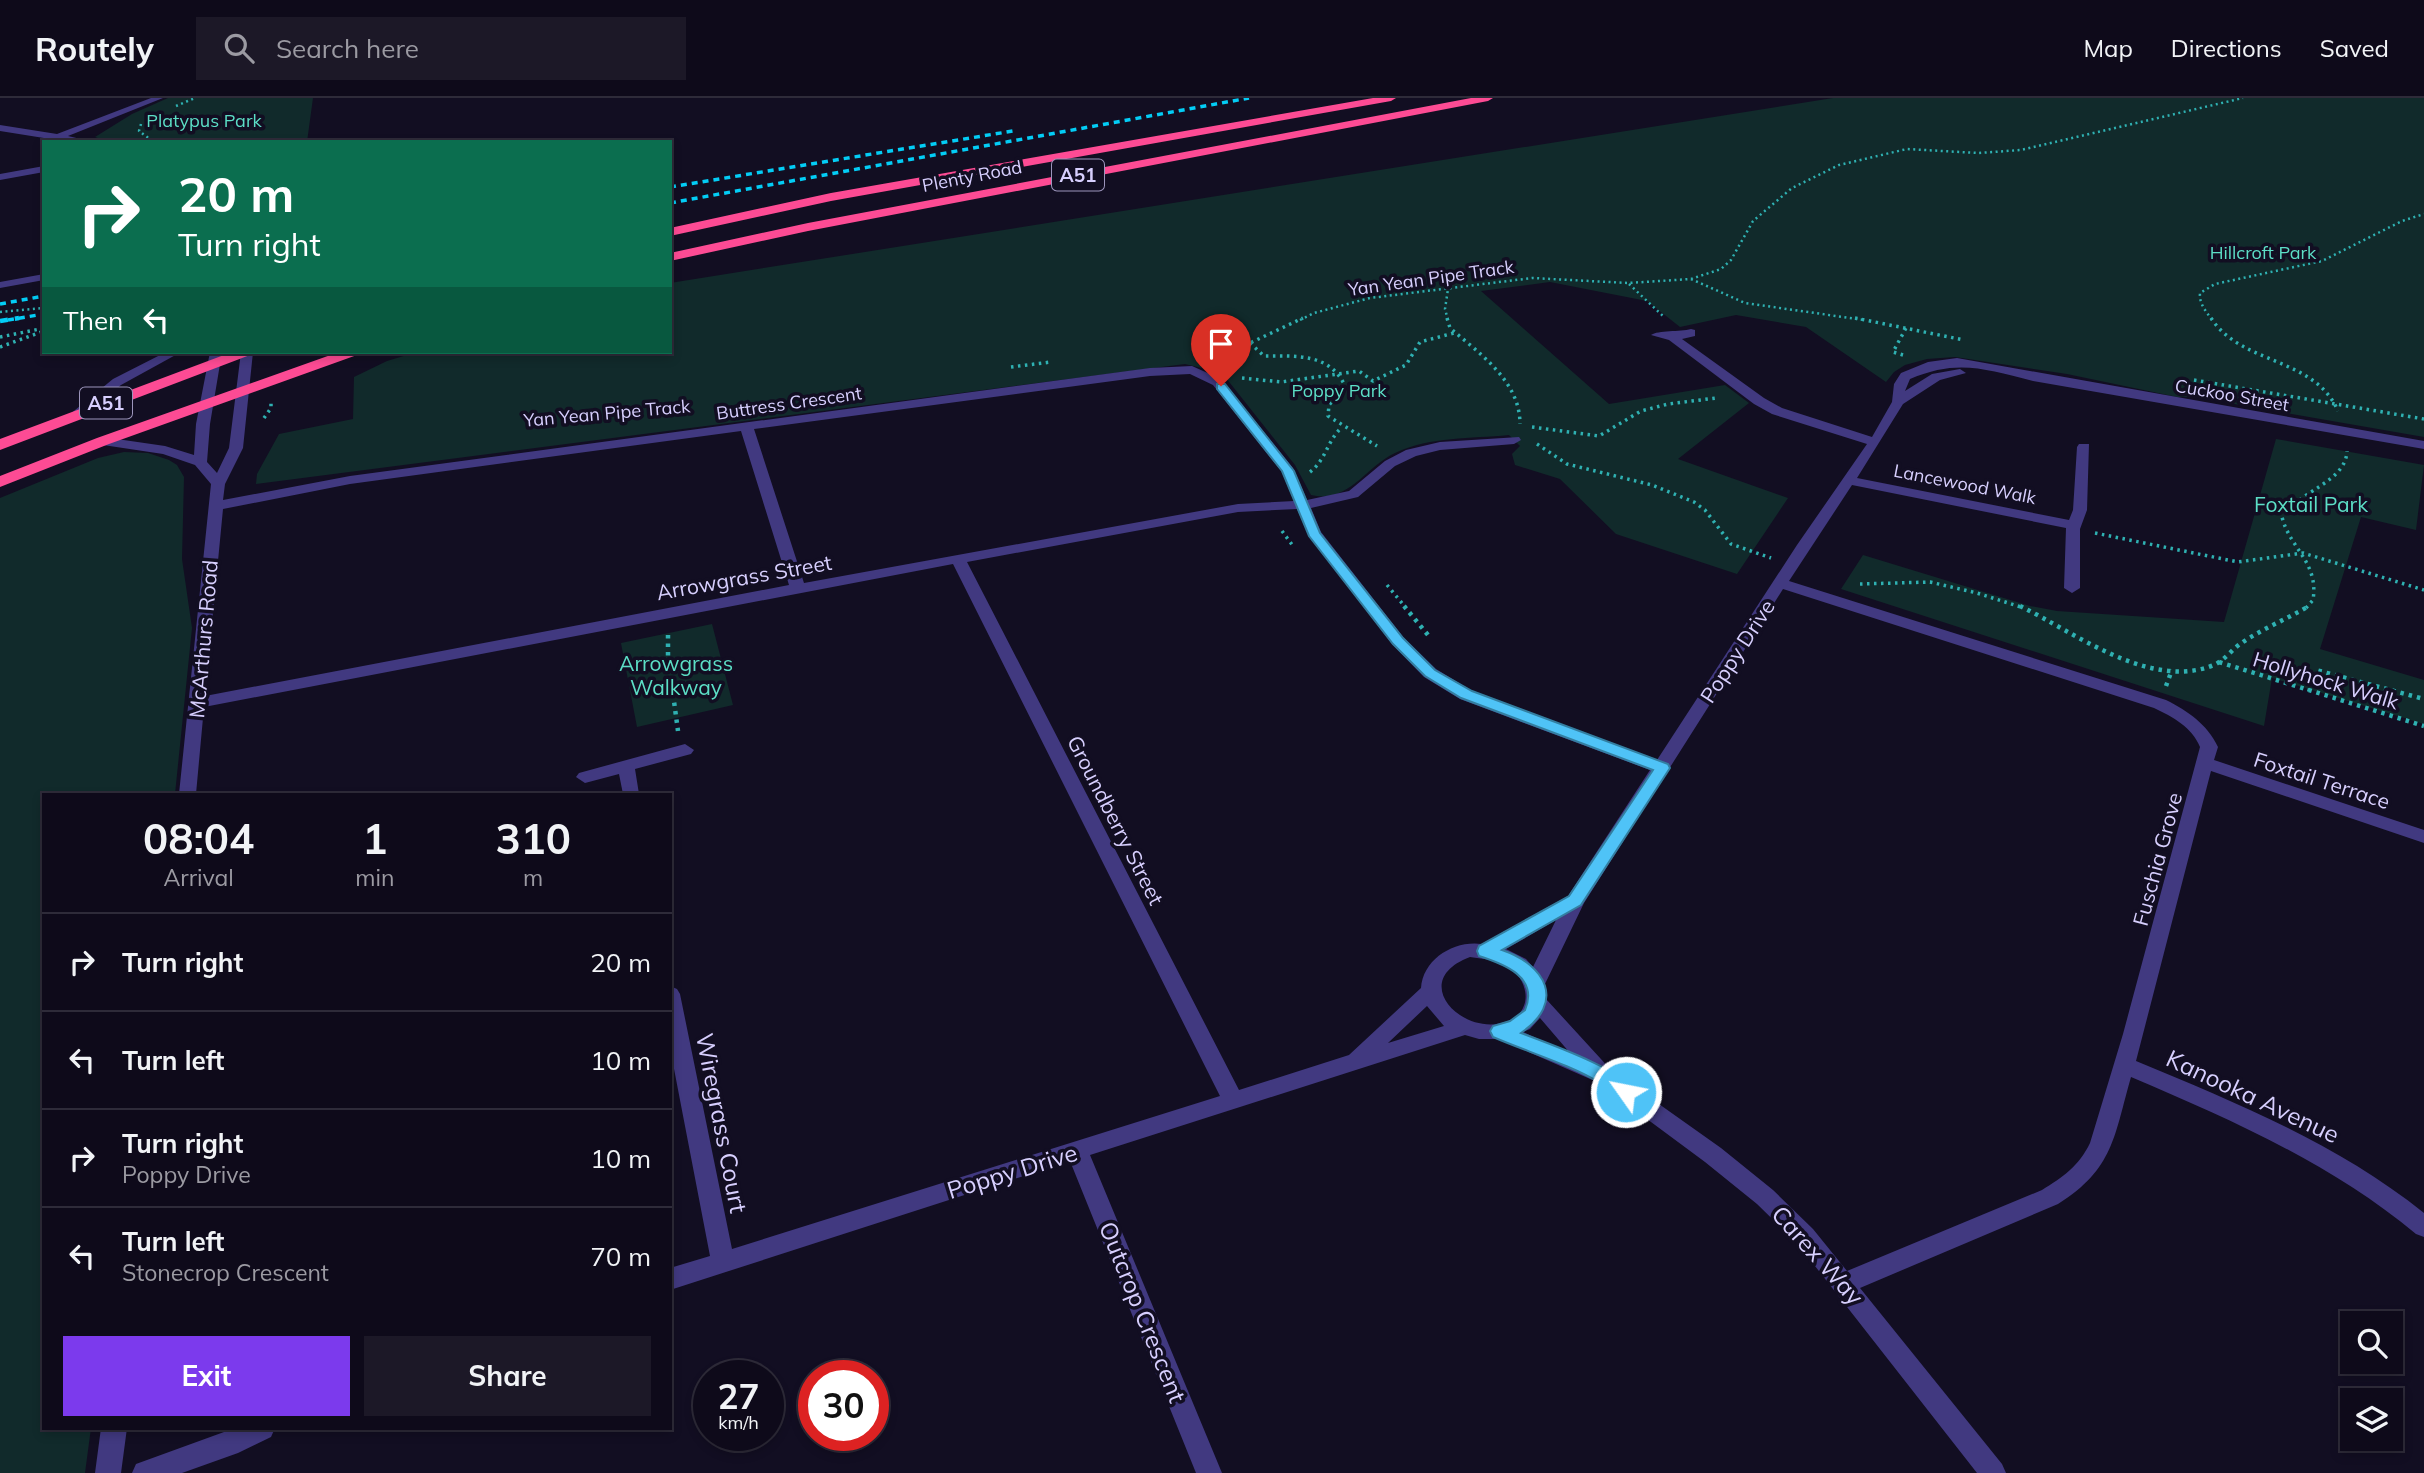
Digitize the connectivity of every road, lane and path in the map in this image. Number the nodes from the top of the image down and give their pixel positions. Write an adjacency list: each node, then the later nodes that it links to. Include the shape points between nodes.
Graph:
1 (159, 98): 5 (street)
2 (1391, 98): 13 (highway, Plenty Road / A51, via 831,197)
3 (1488, 98): 14 (highway, Plenty Road / A51)
4 (2243, 98): 16 (path, Yan Yean Pipe Track, via 2032,149 1999,153 1907,149 1839,165 1792,188 1753,221 1731,260 1721,269)
5 (131, 110): 7 (street); 8 (street)
6 (0, 128): 7 (street)
7 (60, 136): 8 (street)
8 (77, 139): 9 (street)
9 (81, 140)
10 (42, 169): 11 (street)
11 (0, 177)
12 (2424, 214): 50 (path, via 2322,261 2248,275 2200,293 2203,308 2227,338 2322,385)
13 (672, 232)
14 (672, 257)
15 (42, 277): 18 (street)
16 (1691, 279): 17 (path, Yan Yean Pipe Track); 29 (path, via 1745,303 1830,313)
17 (1628, 283): 19 (path, Yan Yean Pipe Track, via 1532,278); 25 (path)
18 (0, 285)
19 (1448, 289): 24 (path, via 1445,309); 30 (path, Yan Yean Pipe Track, via 1332,307)
20 (42, 308): 21 (path)
21 (0, 312)
22 (42, 330): 27 (path)
23 (42, 331): 31 (path)
24 (1454, 333): 41 (path, via 1420,342 1406,365 1373,381 1359,371); 54 (path, via 1499,371 1520,407)
25 (1689, 334): 28 (street)
26 (1657, 335): 28 (street)
27 (0, 337)
28 (1672, 337): 47 (street)
29 (1974, 341)
30 (1250, 343): 32 (path, Yan Yean Pipe Track); 41 (path, via 1265,356 1322,360)
31 (0, 347)
32 (1194, 353)
33 (171, 354): 51 (street, via 124,377)
34 (233, 354): 37 (highway, A51)
35 (246, 354): 46 (street, McArthurs Road)
36 (346, 354): 46 (highway, A51)
37 (214, 357): 49 (street); 51 (highway, A51)
38 (1063, 361): 40 (path)
39 (1932, 365): 43 (street, Cuckoo Street, via 1972,363); 48 (street, Poppy Drive, via 1905,376)
40 (1009, 368)
41 (1340, 372): 45 (path, via 1281,382 1244,377); 55 (path, via 1345,386 1327,411)
42 (1945, 374): 43 (street, Cuckoo Street); 48 (street, Poppy Drive)
43 (2033, 377): 56 (street, Cuckoo Street)
44 (2194, 380): 50 (path)
45 (1217, 382): 53 (street, Buttress Crescent, via 1192,370 1165,370); 66 (street)
46 (243, 390): 49 (highway, A51); 69 (street, McArthurs Road, via 236,448)
47 (1749, 394): 54 (path, via 1646,408 1620,419 1598,436); 60 (street, via 1796,419)
48 (1898, 402): 60 (street, Poppy Drive)
49 (206, 404): 58 (highway, A51); 65 (street)
50 (2337, 404): 52 (path); 56 (path)
51 (75, 415): 61 (highway, A51)
52 (2424, 419)
53 (746, 426): 71 (street, Buttress Crescent, via 349,480); 84 (street)
54 (1520, 426): 57 (path)
55 (1342, 427): 64 (path); 66 (path, via 1330,438 1316,469)
56 (2343, 432): 62 (street, Cuckoo Street); 77 (path, via 2348,457 2342,472 2298,496 2282,517)
57 (1519, 436): 64 (street, Arrowgrass Street, via 1438,445)
58 (103, 441): 65 (street, via 165,450); 68 (highway, A51)
59 (1534, 441): 79 (path, via 1567,464 1676,494 1705,509 1731,544)
60 (1875, 442): 67 (street, Poppy Drive)
61 (0, 445)
62 (2424, 445)
63 (2084, 447): 74 (street, via 2080,510)
64 (1399, 458): 70 (street, Arrowgrass Street, via 1356,493)
65 (200, 462): 69 (street)
66 (1290, 476): 70 (street)
67 (1849, 480): 74 (street, Lancewood Walk); 79 (street, Poppy Drive)
68 (0, 482)
69 (218, 484): 71 (street, McArthurs Road)
70 (1300, 505): 72 (street, Arrowgrass Street); 73 (street)
71 (215, 506): 91 (street, McArthurs Road)
72 (1266, 506): 75 (path); 78 (street, Arrowgrass Street)
73 (1309, 525): 75 (path); 96 (street, via 1398,641 1430,673 1476,699)
74 (2073, 527): 77 (path, via 2238,562); 83 (street)
75 (1282, 531): 76 (path)
76 (1298, 552)
77 (2303, 553): 85 (path); 88 (path, via 2314,592 2311,605 2238,645)
78 (958, 559): 84 (street, Arrowgrass Street); 111 (street, Groundberry Street)
79 (1793, 564): 82 (street, Poppy Drive)
80 (1384, 581): 87 (path)
81 (1853, 582): 88 (path, via 1921,581 2013,604 2101,650 2172,670)
82 (1781, 583): 94 (street, Fuschia Grove, via 2160,704 2206,737); 96 (street, Poppy Drive)
83 (2072, 588)
84 (798, 589): 91 (street, Arrowgrass Street)
85 (2424, 590)
86 (668, 631): 93 (path)
87 (1433, 641)
88 (2219, 662): 89 (path, Hollyhock Walk)
89 (2309, 692): 90 (path, via 2316,670); 92 (path, Hollyhock Walk)
90 (2424, 699)
91 (198, 703): 98 (street, McArthurs Road)
92 (2424, 726)
93 (684, 750): 95 (street)
94 (2207, 764): 100 (street, Foxtail Terrace); 109 (street, Fuschia Grove)
95 (626, 767): 97 (street); 99 (street)
96 (1662, 768): 101 (street, Poppy Drive)
97 (585, 778)
98 (187, 793)
99 (631, 793)
100 (2424, 837)
101 (1575, 901): 102 (street, Poppy Drive); 104 (street, Poppy Drive)
102 (1486, 951): 103 (street, via 1463,952 1444,960 1433,974); 104 (street, via 1516,962)
103 (1431, 991): 106 (street, via 1443,1013); 108 (street, Poppy Drive)
104 (1536, 993): 107 (street, via 1532,1014 1522,1024); 110 (street, Carex Way)
105 (672, 1004): 114 (street, Wiregrass Court)
106 (1465, 1027): 107 (street); 108 (street, Poppy Drive)
107 (1500, 1031): 110 (street, Carex Way)
108 (1353, 1063): 111 (street, Poppy Drive)
109 (2124, 1065): 113 (street, Kanooka Avenue, via 2291,1138 2384,1195); 116 (street, Fuschia Grove, via 2101,1143 2091,1165 2073,1183 2050,1198)
110 (1604, 1076): 116 (street, Carex Way, via 1765,1197)
111 (1234, 1102): 112 (street, Poppy Drive)
112 (1077, 1151): 114 (street, Poppy Drive); 121 (street, Outcrop Crescent)
113 (2424, 1227)
114 (723, 1263): 115 (street, Poppy Drive)
115 (672, 1278)
116 (1845, 1283): 122 (street, Carex Way)
117 (118, 1430): 119 (street)
118 (258, 1430): 120 (street)
119 (108, 1473)
120 (145, 1473)
121 (1209, 1473)
122 (1993, 1473)

